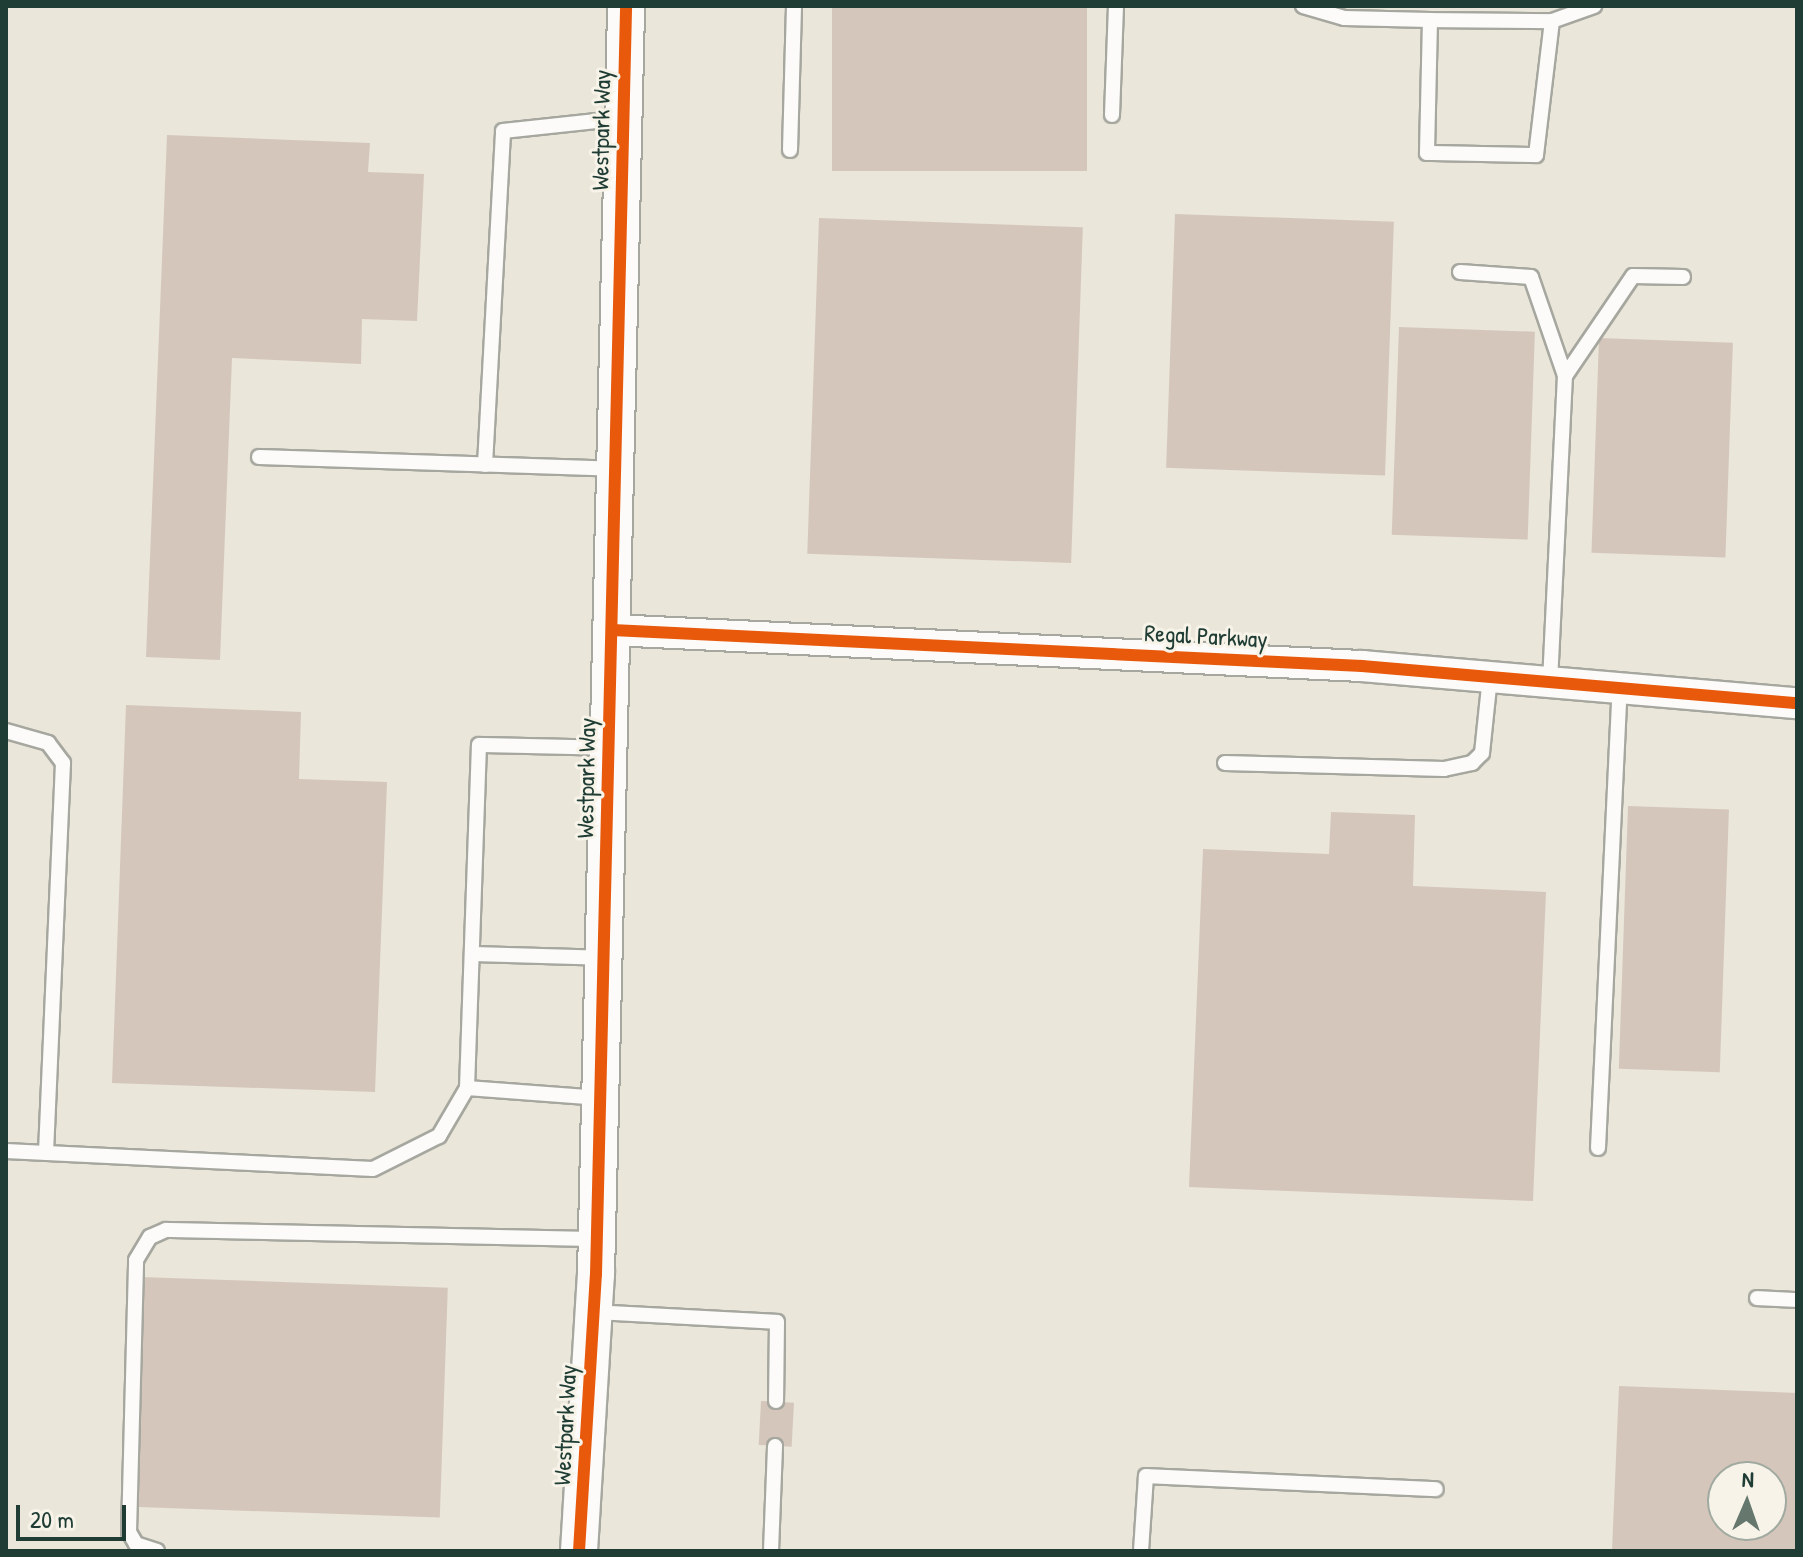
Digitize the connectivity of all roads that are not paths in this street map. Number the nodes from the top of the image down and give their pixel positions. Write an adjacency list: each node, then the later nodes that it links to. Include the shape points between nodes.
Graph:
1 (626, 6): 9 (street, Westpark Way)
2 (794, 6): 10 (lane)
3 (1116, 6): 8 (lane)
4 (1303, 6): 6 (lane, via 1344,18)
5 (1594, 6): 7 (lane)
6 (1430, 20): 7 (lane); 7 (lane, via 1427,153 1536,155)
7 (1552, 21)
8 (1112, 115)
9 (624, 118): 15 (lane, via 503,131); 16 (street, Westpark Way)
10 (790, 150)
11 (1460, 272): 13 (lane, via 1531,277)
12 (1683, 277): 13 (lane, via 1633,276)
13 (1565, 376): 19 (lane)
14 (259, 457): 15 (lane)
15 (485, 465): 16 (lane)
16 (615, 469): 17 (street, Westpark Way)
17 (612, 630): 18 (street, Regal Parkway); 23 (street, Westpark Way)
18 (1490, 677): 19 (street, Regal Parkway); 24 (lane, via 1482,753 1472,763 1444,769)
19 (1550, 682): 20 (street, Regal Parkway)
20 (1620, 688): 21 (street, Regal Parkway); 29 (lane)
21 (1797, 703)
22 (6, 731): 31 (lane, via 48,743 63,763)
23 (609, 748): 25 (lane, via 479,745); 26 (street, Westpark Way)
24 (1225, 763)
25 (472, 954): 26 (lane); 27 (lane)
26 (604, 958): 28 (street, Westpark Way)
27 (467, 1088): 28 (lane); 31 (lane, via 439,1136 373,1169)
28 (600, 1098): 32 (street, Westpark Way)
29 (1598, 1148)
30 (6, 1151): 31 (lane)
31 (46, 1153)
32 (597, 1239): 35 (street, Westpark Way); 39 (lane, via 166,1230 150,1237 136,1260 129,1532 136,1544)
33 (1757, 1298): 34 (lane)
34 (1797, 1300)
35 (594, 1312): 36 (lane, via 777,1322); 40 (street, Westpark Way)
36 (776, 1401)
37 (775, 1446): 41 (lane)
38 (1436, 1489): 42 (lane, via 1146,1476)
39 (157, 1551)
40 (579, 1551)
41 (771, 1551)
42 (1141, 1551)

